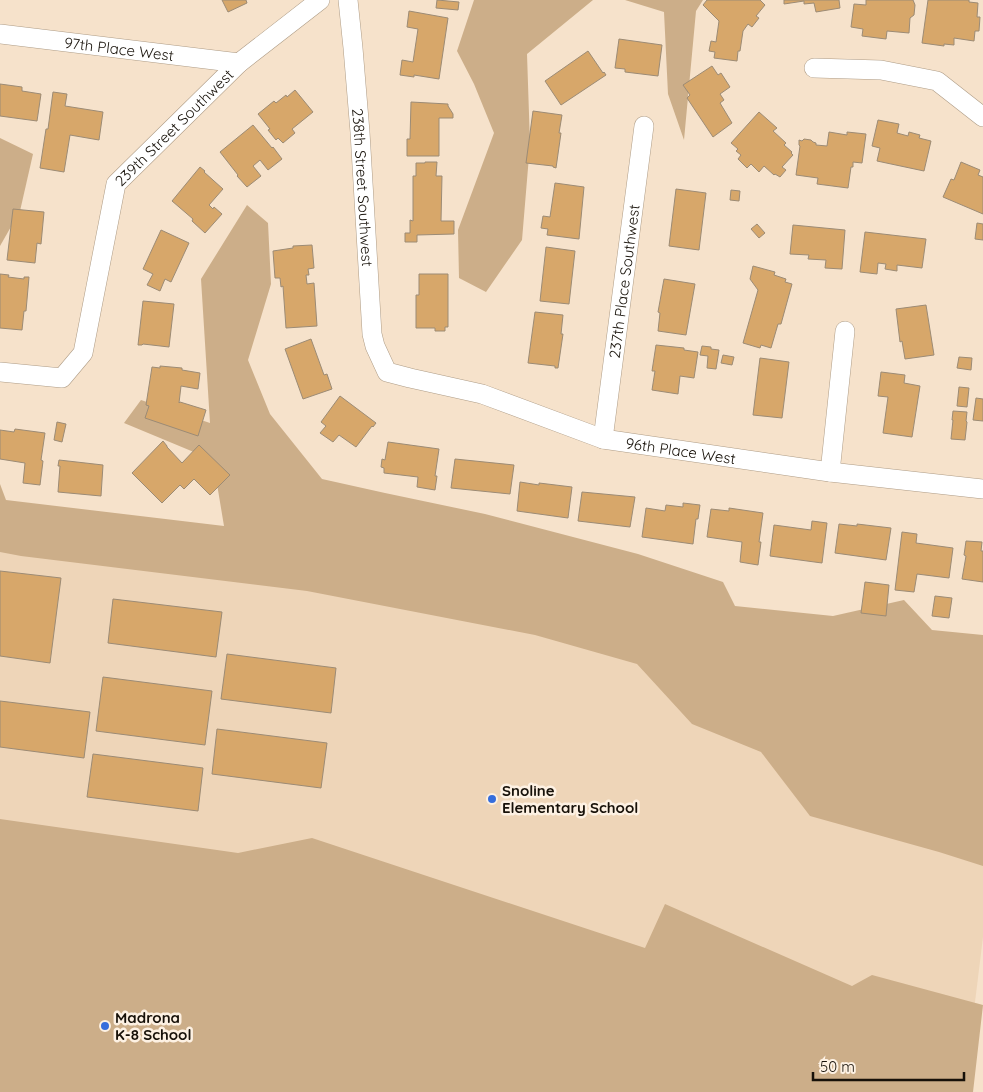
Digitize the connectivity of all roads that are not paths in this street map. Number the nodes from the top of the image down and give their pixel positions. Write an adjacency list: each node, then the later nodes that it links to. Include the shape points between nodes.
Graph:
1 (320, 0): 4 (street, 239th Street Southwest)
2 (348, 0): 10 (street, 238th Street Southwest, via 360,132 372,334)
3 (0, 34): 4 (street, 97th Place West)
4 (239, 63): 9 (street, 239th Street Southwest, via 116,184 82,353 62,378)
5 (814, 68): 6 (street, via 881,70 937,81)
6 (983, 116)
7 (644, 126): 11 (street, 237th Place Southwest)
8 (845, 331): 12 (street)
9 (0, 372)
10 (387, 372): 11 (street, 96th Place West, via 482,394)
11 (603, 439): 12 (street, 96th Place West)
12 (830, 472): 13 (street, 96th Place West)
13 (983, 489)

